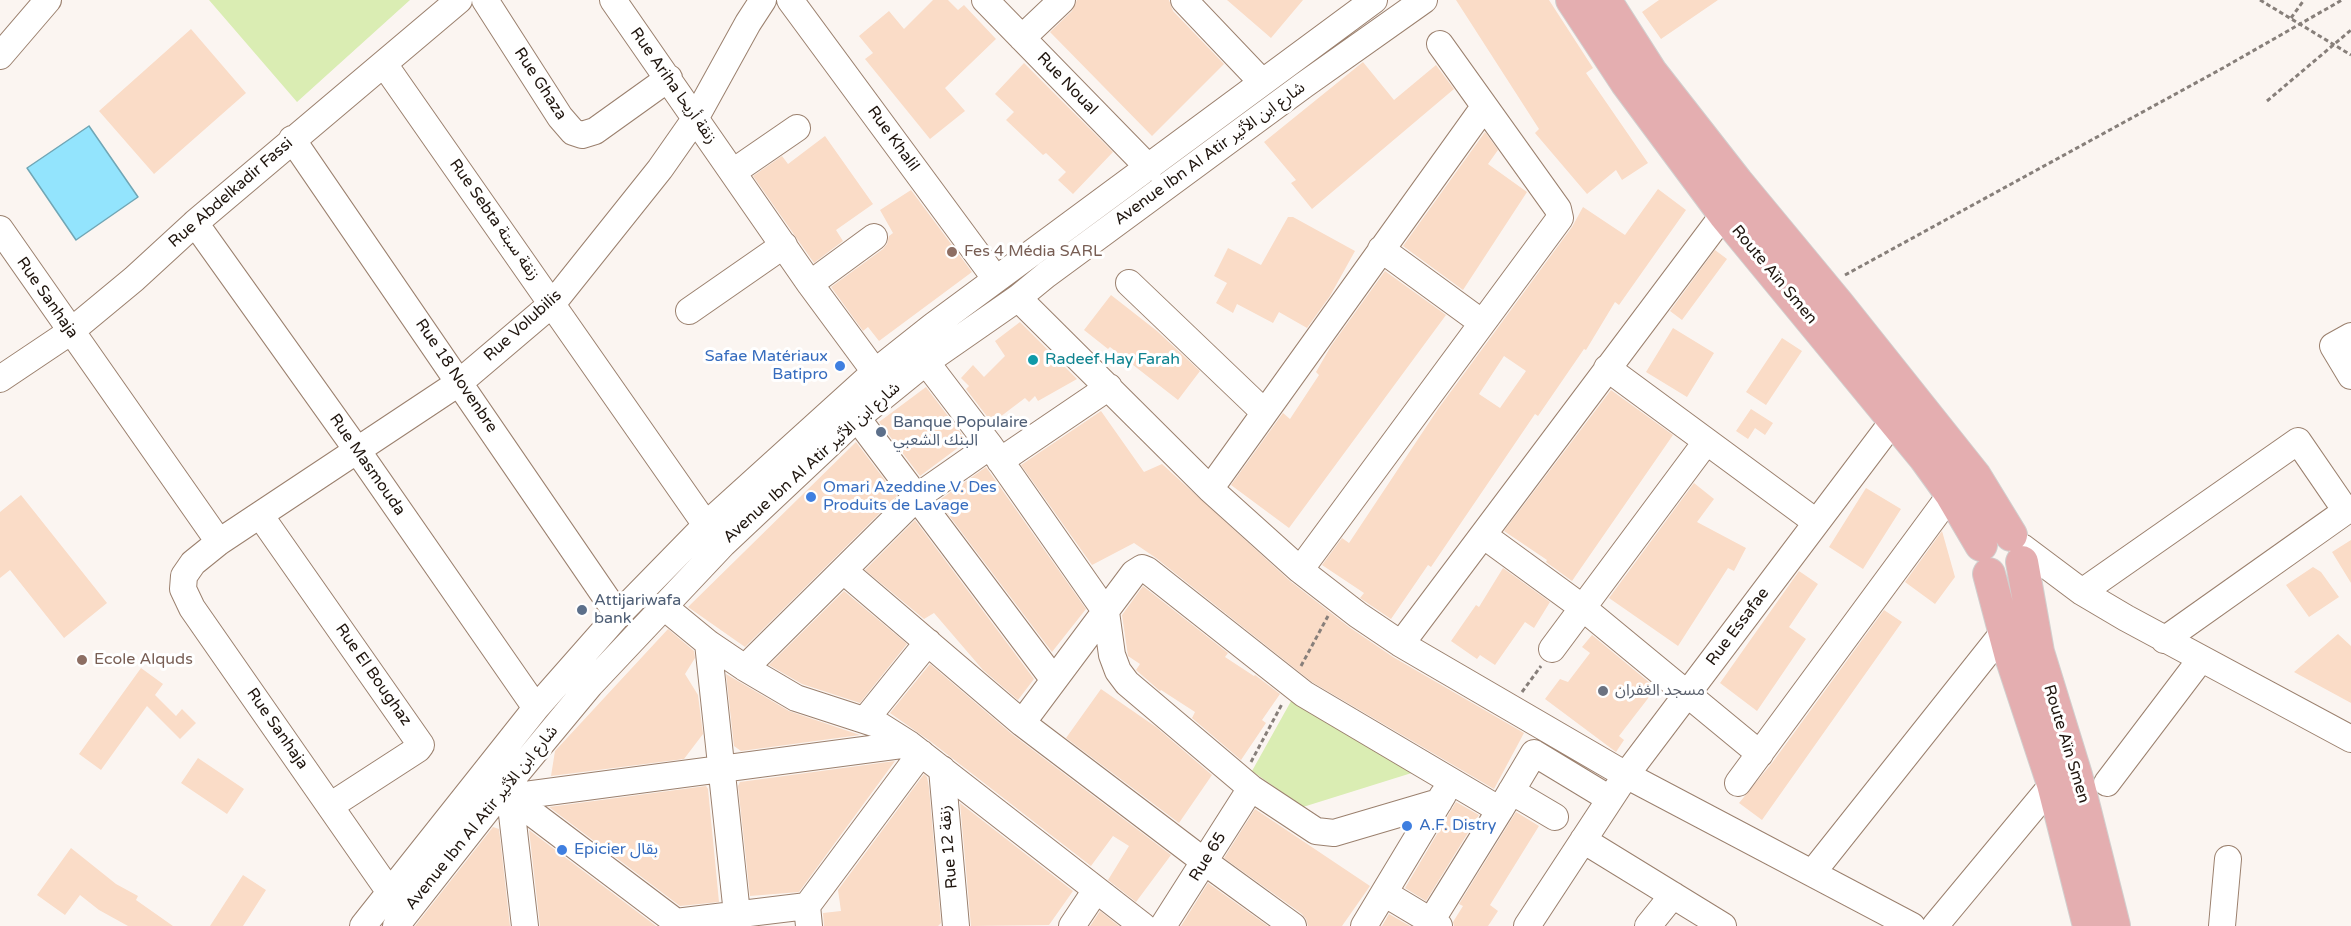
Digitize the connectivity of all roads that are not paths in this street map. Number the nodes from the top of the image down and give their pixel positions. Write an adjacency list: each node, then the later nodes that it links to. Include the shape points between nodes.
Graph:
1 (48, 0): 16 (street)
2 (459, 0): 17 (street, Rue Abdelkadir Fassi)
3 (485, 0): 18 (street, Rue Ghaza, via 573,132 582,135 596,131)
4 (613, 0): 18 (street, Rue Ariha زنقة أريحا)
5 (763, 0): 21 (street, Rue Volubilis)
6 (790, 0): 32 (street, Rue Khalil)
7 (985, 0): 14 (street, Rue Noual)
8 (1062, 0): 14 (street)
9 (1184, 0): 19 (street)
10 (1374, 0): 19 (street, Avenue Ibn Al Atir شارع ابن الأثير)
11 (1424, 0): 35 (street, Avenue Ibn Al Atir شارع ابن الأثير, via 1284,99)
12 (1572, 0): 26 (main road, Route Aïn Smen, via 1626,82)
13 (1605, 0): 62 (main road, Route Aïn Smen, via 1651,72 1975,476)
14 (1022, 38): 24 (street, Rue Noual)
15 (1440, 44): 20 (street)
16 (0, 56)
17 (384, 64): 23 (street, Rue Abdelkadir Fassi); 36 (street, Rue Sebta زنقة سبتة)
18 (669, 78): 21 (street, Rue Ariha زنقة أريحا)
19 (1262, 82): 24 (street, Avenue Ibn Al Atir شارع ابن الأثير)
20 (1484, 107): 31 (street); 38 (street, via 1561,215)
21 (695, 119): 25 (street, Rue Ariha زنقة أريحا); 36 (street, Rue Volubilis)
22 (797, 129): 25 (street)
23 (292, 139): 27 (street, Rue Abdelkadir Fassi); 46 (street, Rue 18 Novenbre)
24 (1149, 168): 32 (street, Avenue Ibn Al Atir شارع ابن الأثير)
25 (733, 172): 30 (street, Rue Ariha زنقة أريحا)
26 (1724, 214): 42 (street); 50 (main road, Route Aïn Smen)
27 (195, 223): 39 (street, Rue Abdelkadir Fassi); 52 (street, Rue Masmouda)
28 (0, 229): 39 (street, Rue Sanhaja)
29 (874, 237): 34 (street)
30 (784, 245): 34 (street, Rue Ariha زنقة أريحا); 37 (street)
31 (1381, 249): 38 (street); 48 (street)
32 (995, 278): 43 (street, Avenue Ibn Al Atir شارع ابن الأثير)
33 (1128, 283): 48 (street)
34 (810, 284): 43 (street, Rue Ariha زنقة أريحا)
35 (1018, 298): 41 (street, Avenue Ibn Al Atir شارع ابن الأثير); 47 (street)
36 (553, 303): 46 (street, Rue Volubilis); 59 (street, Rue Sebta زنقة سبتة)
37 (689, 311)
38 (1481, 322): 65 (street)
39 (70, 332): 45 (street, Rue Abdelkadir Fassi); 61 (street, Rue Sanhaja)
40 (2351, 336): 44 (street, via 2333,346)
41 (926, 362): 49 (street, Avenue Ibn Al Atir شارع ابن الأثير); 53 (street)
42 (1607, 368): 51 (street); 60 (street)
43 (875, 372): 59 (street, Avenue Ibn Al Atir شارع ابن الأثير)
44 (2351, 376)
45 (0, 380)
46 (460, 382): 52 (street, Rue Volubilis); 71 (street, Rue 18 Novenbre)
47 (1109, 387): 53 (street); 54 (street)
48 (1264, 412): 54 (street)
49 (857, 418): 56 (street); 68 (street, Avenue Ibn Al Atir شارع ابن الأثير)
50 (1894, 420): 55 (main road, Route Aïn Smen); 58 (street, Rue Essafae)
51 (1706, 442): 58 (street); 69 (street)
52 (357, 450): 57 (street, Rue Volubilis); 82 (street, Rue Masmouda)
53 (995, 454): 56 (street); 70 (street)
54 (1210, 489): 65 (street)
55 (1951, 494): 63 (main road, Route Aïn Smen); 87 (street)
56 (917, 497): 66 (street); 80 (street)
57 (260, 515): 61 (street, Rue Volubilis); 100 (street, Rue El Boughaz, via 421,745)
58 (1816, 522): 81 (street, Rue Essafae)
59 (706, 525): 71 (street, Avenue Ibn Al Atir شارع ابن الأثير)
60 (1483, 535): 69 (street); 76 (street)
61 (219, 543): 64 (street, Rue Volubilis)
62 (2018, 548): 63 (main road, via 2001,532 1991,535); 63 (main road, via 2017,570 2008,576 1998,577); 67 (street); 129 (main road, Route Aïn Smen, via 2038,652 2088,817)
63 (1985, 559): 72 (main road, Route Aïn Smen)
64 (193, 564): 100 (street, Rue Sanhaja, via 184,576 183,589 192,608)
65 (1300, 570): 76 (street)
66 (844, 571): 74 (street); 79 (street)
67 (2082, 592): 73 (street); 73 (street, via 2298,441 2346,511)
68 (663, 606): 75 (street); 96 (street, Avenue Ibn Al Atir شارع ابن الأثير, via 590,685)
69 (1583, 608): 77 (street); 81 (street)
70 (1106, 612): 80 (street); 91 (street, via 1134,573 1142,568 1147,570 1304,694); 95 (street, via 1112,655 1127,683)
71 (618, 615): 82 (street, Avenue Ibn Al Atir شارع ابن الأثير)
72 (2004, 633): 94 (main road, Route Aïn Smen); 105 (street)
73 (2164, 640): 78 (street)
74 (928, 642): 83 (street); 84 (street)
75 (708, 643): 79 (street); 88 (street)
76 (1401, 644): 90 (street)
77 (1552, 650)
78 (2201, 660): 85 (street); 93 (street)
79 (745, 668): 83 (street, via 814,706)
80 (1054, 680): 84 (street)
81 (1688, 694): 87 (street); 90 (street, Rue Essafae)
82 (536, 708): 107 (street, Avenue Ibn Al Atir شارع ابن الأثير)
83 (865, 720): 86 (street)
84 (1022, 723): 104 (street)
85 (2351, 739)
86 (915, 749): 88 (street); 89 (street); 111 (street)
87 (1760, 754): 92 (street)
88 (722, 769): 96 (street); 110 (street)
89 (942, 769): 106 (street); 117 (street, Rue 12 زنقة)
90 (1626, 775): 98 (street, Rue Essafae); 105 (street)
91 (1452, 780): 97 (street); 99 (street)
92 (1738, 783)
93 (2108, 783)
94 (2053, 784): 127 (street); 128 (main road, Route Aïn Smen)
95 (1251, 788): 99 (street, via 1305,825 1324,833); 104 (street, Rue 65)
96 (506, 794): 113 (street); 115 (street, Avenue Ibn Al Atir شارع ابن الأثير); 116 (street)
97 (1506, 800): 98 (street, via 1534,753); 101 (street); 112 (street)
98 (1610, 800): 102 (street, Rue Essafae)
99 (1439, 802): 108 (street)
100 (330, 806): 107 (street, Rue Sanhaja)
101 (1555, 817)
102 (1583, 840): 109 (street); 123 (street, Rue Essafae)
103 (2228, 859): 130 (street)
104 (1205, 862): 120 (street, Rue 65); 121 (street)
105 (1813, 872): 126 (street)
106 (1096, 890): 118 (street); 119 (street)
107 (389, 891): 114 (street, Avenue Ibn Al Atir شارع ابن الأثير)
108 (1384, 893): 112 (street); 122 (street)
109 (1673, 895): 124 (street); 125 (street)
110 (737, 914): 111 (street); 113 (street)
111 (808, 916)
112 (1435, 923)
113 (676, 924)
114 (363, 926)
115 (396, 926)
116 (525, 926)
117 (956, 926)
118 (1072, 926)
119 (1143, 926)
120 (1163, 926)
121 (1293, 926)
122 (1364, 926)
123 (1527, 926)
124 (1648, 926)
125 (1723, 926)
126 (1912, 926)
127 (1935, 926)
128 (2089, 926)
129 (2114, 926)
130 (2222, 926)

